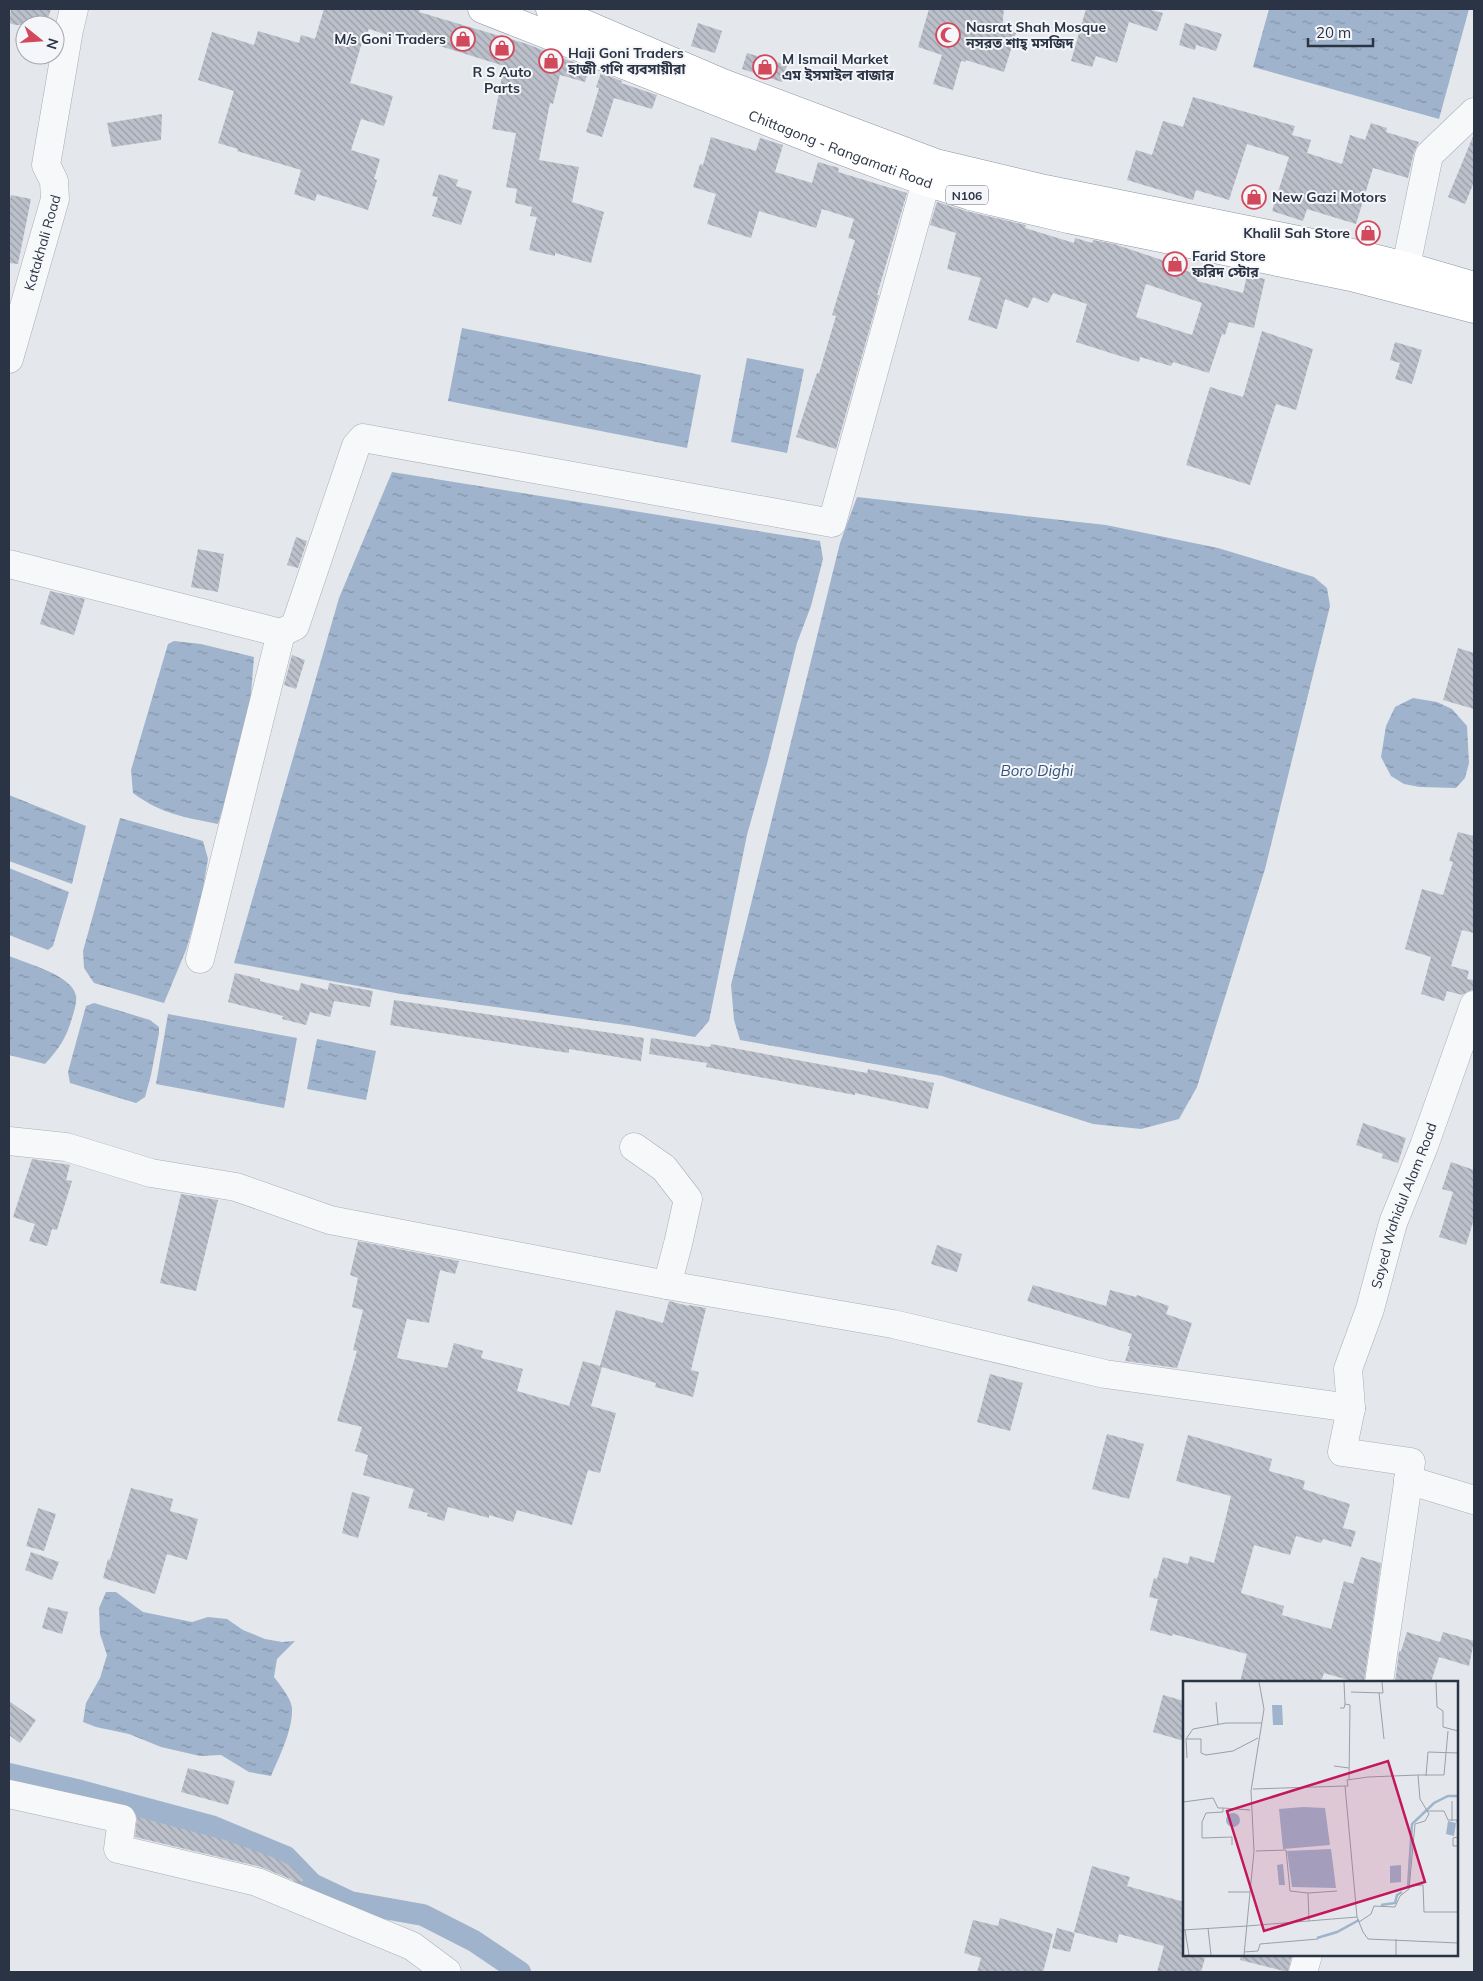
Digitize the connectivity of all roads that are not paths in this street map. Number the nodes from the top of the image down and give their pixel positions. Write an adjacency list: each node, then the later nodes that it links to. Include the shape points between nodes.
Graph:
1 (74, 9): 9 (street, Katakhali Road, via 46,165 54,181 55,199)
2 (482, 9): 5 (highway, Chittagong - Rangamati Road / N106)
3 (550, 9): 6 (highway, Chittagong - Rangamati Road / N106, via 723,83 936,163)
4 (1474, 112): 6 (street, via 1430,155)
5 (926, 182): 8 (highway, Chittagong - Rangamati Road / N106, via 1059,217 1351,278); 11 (street, via 832,523 363,438 356,446 295,626)
6 (1406, 266): 7 (highway, Chittagong - Rangamati Road / N106)
7 (1474, 286)
8 (1474, 309)
9 (9, 359)
10 (9, 564): 11 (street)
11 (281, 632): 12 (street)
12 (200, 959)
13 (1474, 1005): 17 (street, Sayed Wahidul Alam Road, via 1434,1120 1393,1223 1370,1310 1348,1368)
14 (9, 1141): 16 (street, via 66,1146 152,1172 236,1187 330,1220)
15 (634, 1147): 16 (street, via 664,1168 688,1198)
16 (666, 1285): 17 (street, via 893,1324 1106,1374)
17 (1351, 1408): 18 (street, Sayed Wahidul Alam Road, via 1342,1452 1411,1462)
18 (1408, 1480): 19 (street); 20 (street)
19 (1474, 1500)
20 (1379, 1681)
21 (9, 1794): 23 (street, via 122,1819 118,1849 257,1882 412,1946)
22 (1308, 1956): 24 (street)
23 (447, 1972)
24 (1303, 1972)

